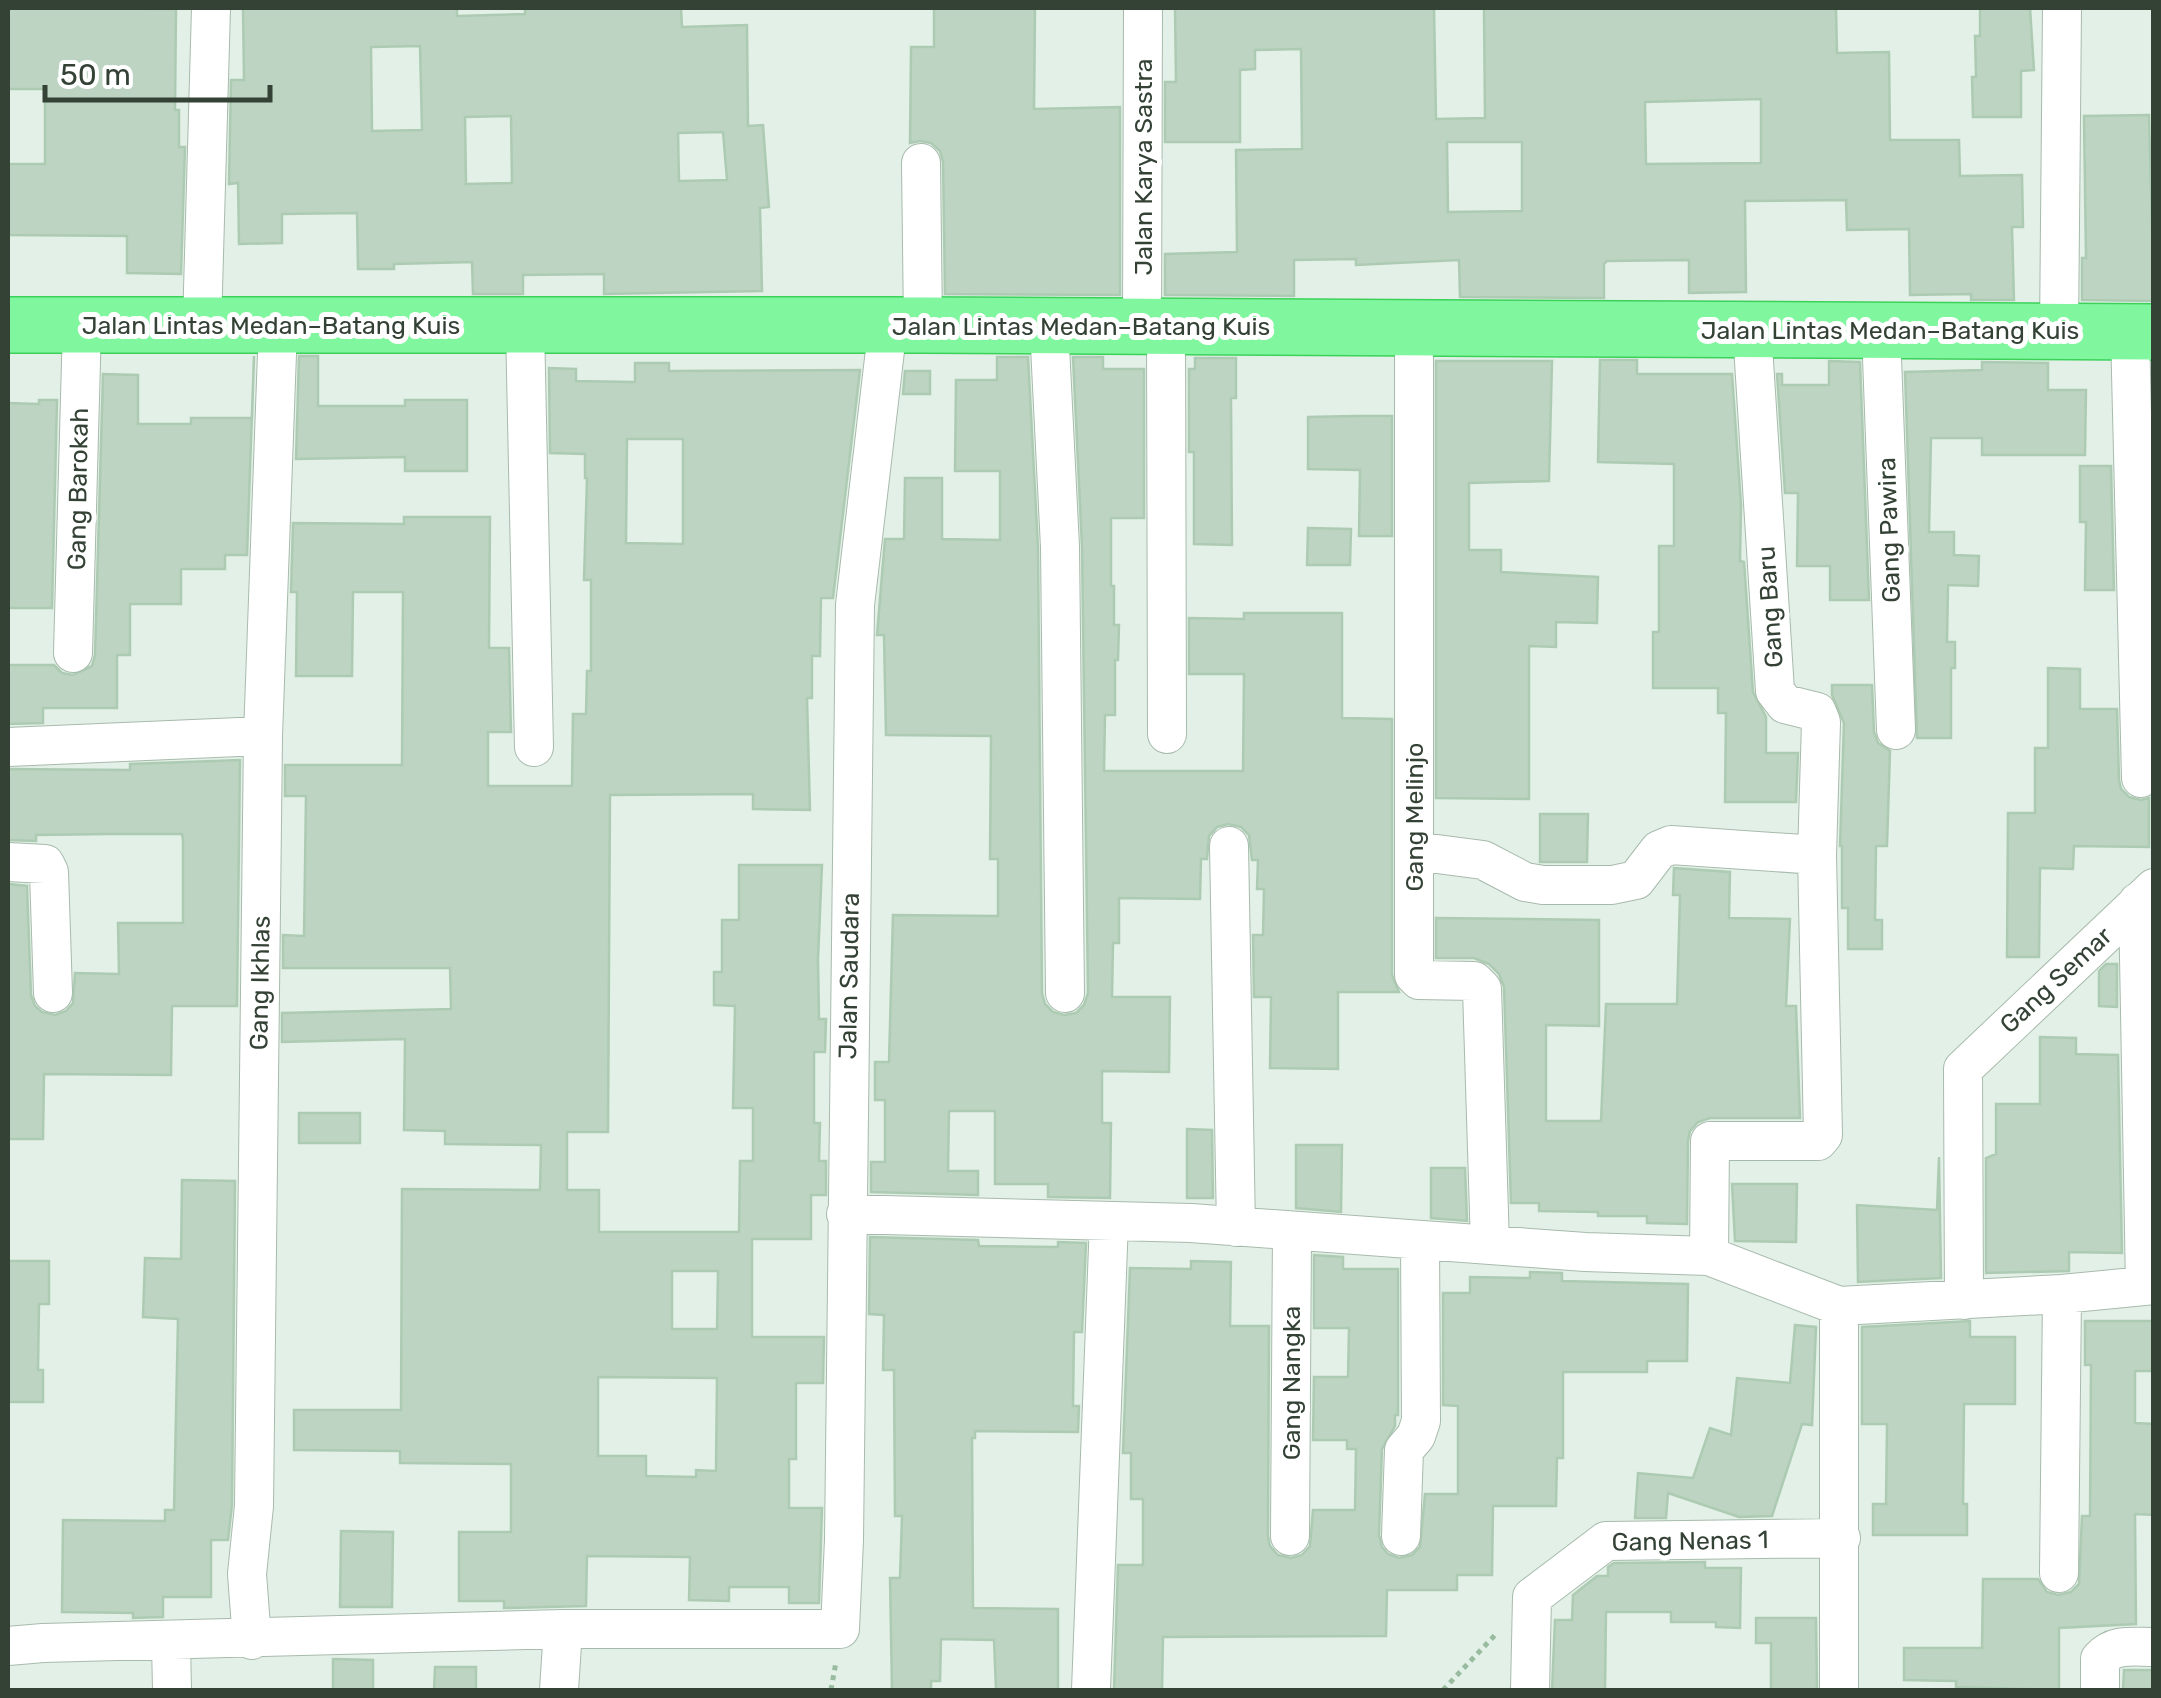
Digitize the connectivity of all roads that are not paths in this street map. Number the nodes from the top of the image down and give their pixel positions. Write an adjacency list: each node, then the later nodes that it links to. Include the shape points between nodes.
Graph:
1 (212, 8): 7 (street)
2 (1143, 8): 12 (street, Jalan Karya Sastra)
3 (2062, 8): 16 (street)
4 (921, 163): 8 (street, Jalan Saudara)
5 (8, 324): 6 (highway, Jalan Lintas Medan–Batang Kuis)
6 (82, 324): 7 (highway, Jalan Lintas Medan–Batang Kuis); 18 (street, Gang Barokah)
7 (202, 324): 9 (highway, Jalan Lintas Medan–Batang Kuis)
8 (905, 325): 10 (highway, Jalan Lintas Medan–Batang Kuis); 11 (highway, Jalan Lintas Medan–Batang Kuis); 32 (street, Jalan Saudara, via 855,605)
9 (278, 326): 10 (highway, Jalan Lintas Medan–Batang Kuis); 21 (street, Gang Ikhlas)
10 (524, 326): 23 (street)
11 (1049, 326): 12 (highway, Jalan Lintas Medan–Batang Kuis); 31 (street, via 1060,547)
12 (1154, 326): 13 (highway, Jalan Lintas Medan–Batang Kuis); 20 (street, Jalan Karya Sastra)
13 (1414, 328): 14 (highway, Jalan Lintas Medan–Batang Kuis); 26 (street, Gang Melinjo)
14 (1752, 330): 15 (highway, Jalan Lintas Medan–Batang Kuis); 27 (street, Gang Baru, via 1775,691 1785,704 1819,716)
15 (1882, 330): 16 (highway, Jalan Lintas Medan–Batang Kuis); 19 (street, Gang Pawira)
16 (2059, 332): 17 (highway, Jalan Lintas Medan–Batang Kuis)
17 (2142, 332): 24 (street)
18 (73, 653)
19 (1896, 730)
20 (1167, 734)
21 (263, 736): 22 (street); 48 (street, Gang Ikhlas, via 254,1506 246,1574)
22 (8, 747)
23 (534, 747)
24 (2141, 778)
25 (1229, 846): 34 (street)
26 (1414, 851): 27 (street, via 1464,855 1525,882 1569,887 1636,880 1671,845); 37 (street, Gang Melinjo, via 1414,977 1474,981 1483,993)
27 (1817, 855): 38 (street, via 1822,1137 1710,1141)
28 (8, 862): 30 (street, via 36,861 49,872)
29 (2146, 895): 39 (street); 41 (street, Gang Semar, via 1967,1063)
30 (53, 993)
31 (1065, 993)
32 (846, 1214): 33 (street); 47 (street, Jalan Saudara, via 840,1629)
33 (1110, 1221): 34 (street); 54 (street)
34 (1236, 1227): 35 (street)
35 (1292, 1231): 36 (street); 43 (street, Gang Nangka)
36 (1420, 1240): 37 (street); 44 (street, via 1420,1421 1404,1450)
37 (1490, 1245): 38 (street)
38 (1709, 1256): 42 (street)
39 (2149, 1286): 40 (street)
40 (2062, 1294): 41 (street); 46 (street)
41 (1964, 1300): 42 (street)
42 (1839, 1306): 45 (street)
43 (1290, 1536)
44 (1401, 1536)
45 (1841, 1538): 55 (street, Gang Nenas 1, via 1606,1541 1532,1596); 56 (street)
46 (2059, 1572)
47 (563, 1629): 48 (street); 53 (street)
48 (252, 1640): 49 (street)
49 (171, 1642): 50 (street); 52 (street)
50 (8, 1646)
51 (2154, 1647): 57 (street, via 2113,1648 2100,1659)
52 (172, 1690)
53 (559, 1690)
54 (1092, 1690)
55 (1530, 1690)
56 (1839, 1690)
57 (2100, 1690)

